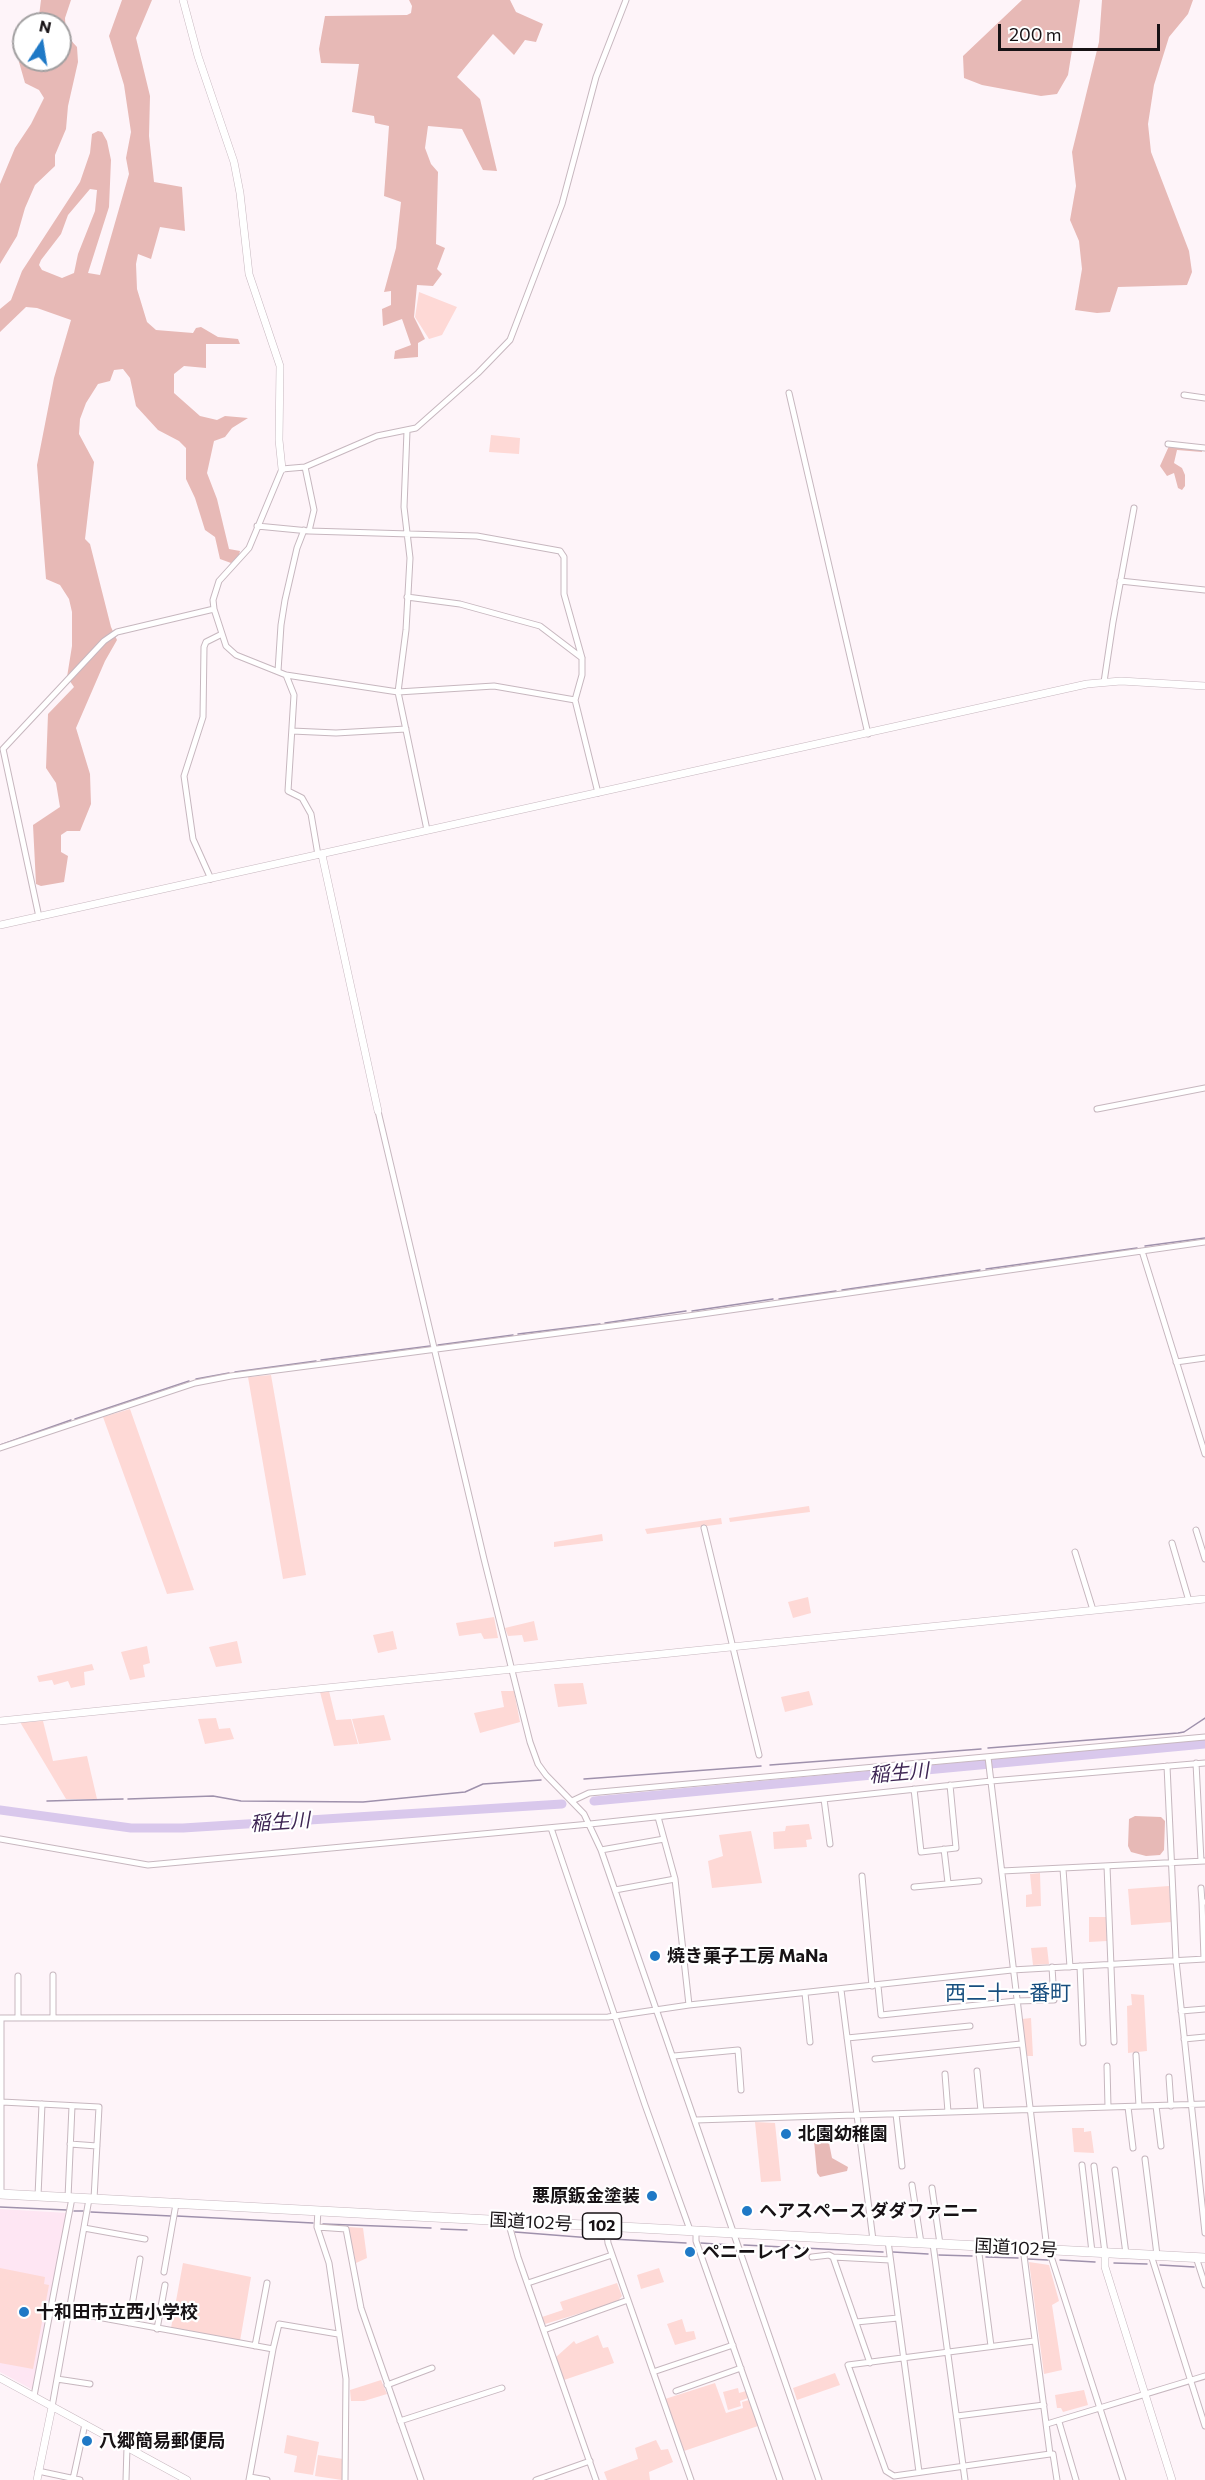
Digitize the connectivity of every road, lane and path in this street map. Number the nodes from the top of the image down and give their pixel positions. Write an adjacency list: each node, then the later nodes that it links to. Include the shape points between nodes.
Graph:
1 (183, 0): 10 (street, via 234,162 249,274 280,366)
2 (626, 0): 6 (street, via 596,77 562,204 510,340 433,414)
3 (789, 393): 29 (street)
4 (1184, 395): 5 (street)
5 (1205, 398)
6 (408, 431): 9 (street, via 377,436); 14 (street, via 403,493)
7 (1168, 444): 8 (street)
8 (1205, 448)
9 (305, 467): 10 (street); 13 (street, via 314,510)
10 (282, 469): 12 (street)
11 (1134, 508): 15 (street)
12 (258, 526): 13 (street); 18 (street, via 249,548 219,581)
13 (307, 531): 14 (street); 21 (street, via 297,548 285,600)
14 (407, 533): 17 (street); 20 (street, via 477,536 561,551 564,594)
15 (1120, 581): 16 (street); 23 (street)
16 (1205, 590)
17 (407, 597): 20 (street, via 460,604 540,626); 25 (street)
18 (214, 609): 19 (street); 34 (street, via 117,632 104,641 3,749)
19 (222, 634): 21 (street, via 226,646 236,655); 33 (street, via 204,646 203,717 184,776 193,839)
20 (582, 658): 26 (street, via 582,675)
21 (278, 671): 22 (street)
22 (286, 675): 25 (street); 28 (street, via 294,695)
23 (1104, 682): 24 (street); 29 (street)
24 (1205, 686)
25 (398, 692): 26 (street, via 494,686); 27 (street)
26 (574, 700): 30 (street)
27 (406, 729): 28 (street); 31 (street)
28 (292, 731): 32 (street, via 288,791 302,798 311,814)
29 (868, 734): 30 (street)
30 (598, 793): 31 (street)
31 (427, 830): 32 (street)
32 (320, 855): 33 (street); 38 (street)
33 (212, 879): 34 (street)
34 (39, 917): 35 (street)
35 (0, 925)
36 (1205, 1088): 37 (street)
37 (1097, 1109)
38 (378, 1111): 41 (street)
39 (1205, 1242): 40 (street)
40 (1142, 1251): 41 (street); 43 (street)
41 (435, 1349): 44 (street, via 195,1383); 55 (street)
42 (1205, 1358): 43 (street)
43 (1176, 1362): 45 (street)
44 (0, 1448)
45 (1205, 1454)
46 (704, 1528): 54 (street)
47 (1196, 1530): 50 (street)
48 (1172, 1543): 52 (street)
49 (1075, 1552): 53 (street)
50 (1205, 1559)
51 (1205, 1599): 52 (street)
52 (1188, 1601): 53 (street)
53 (1093, 1610): 54 (street)
54 (733, 1647): 55 (street); 58 (street)
55 (512, 1669): 56 (street); 67 (street, via 538,1764)
56 (0, 1721)
57 (1205, 1737): 59 (street)
58 (759, 1755)
59 (988, 1759): 63 (street); 67 (street, via 589,1793)
60 (1205, 1763): 61 (street)
61 (1196, 1764): 62 (street); 76 (street)
62 (1167, 1766): 63 (street); 77 (street)
63 (991, 1781): 64 (street); 80 (street)
64 (950, 1785): 65 (street); 74 (street, via 956,1848)
65 (914, 1789): 66 (street); 74 (street, via 921,1851)
66 (824, 1799): 68 (street); 73 (street)
67 (572, 1801): 69 (street)
68 (658, 1817): 69 (street); 72 (street)
69 (590, 1824): 70 (street); 75 (street)
70 (551, 1828): 71 (street, via 148,1864); 106 (street)
71 (0, 1839)
72 (664, 1839): 75 (street); 82 (street)
73 (830, 1844)
74 (944, 1849): 84 (street)
75 (601, 1850): 87 (street)
76 (1203, 1861): 77 (street)
77 (1171, 1862): 78 (street); 90 (street)
78 (1107, 1866): 79 (street); 91 (street)
79 (1063, 1869): 80 (street); 92 (street)
80 (1002, 1871): 95 (street)
81 (862, 1876): 98 (street)
82 (675, 1878): 87 (street); 102 (street)
83 (979, 1881): 84 (street)
84 (948, 1884): 85 (street)
85 (914, 1887)
86 (1201, 1888): 88 (street)
87 (615, 1890): 104 (street)
88 (1204, 1902): 89 (street)
89 (1205, 1959): 90 (street)
90 (1176, 1960): 91 (street); 105 (street)
91 (1112, 1963): 93 (street); 116 (street)
92 (1070, 1966): 93 (street); 94 (street)
93 (1080, 1966): 115 (street)
94 (1052, 1967): 95 (street); 101 (street, via 1054,2000)
95 (1012, 1970): 98 (street); 101 (street)
96 (53, 1975): 108 (street)
97 (18, 1976): 107 (street)
98 (875, 1986): 99 (street); 101 (street, via 882,2015)
99 (841, 1990): 100 (street); 112 (street)
100 (805, 1994): 102 (street); 114 (street)
101 (1016, 2001): 117 (street)
102 (689, 2005): 104 (street)
103 (1205, 2009): 105 (street)
104 (657, 2010): 106 (street); 119 (street)
105 (1181, 2011): 113 (street)
106 (616, 2016): 108 (street); 165 (street)
107 (18, 2017): 108 (street); 109 (street)
108 (53, 2017)
109 (1, 2018): 121 (street)
110 (970, 2026): 112 (street)
111 (1205, 2037): 113 (street)
112 (847, 2038): 141 (street)
113 (1184, 2039): 130 (street)
114 (810, 2042)
115 (1083, 2043)
116 (1114, 2043)
117 (1021, 2044): 120 (street); 137 (street)
118 (1136, 2055): 133 (street)
119 (674, 2056): 126 (street, via 738,2050); 142 (street)
120 (875, 2059)
121 (1, 2063): 127 (street)
122 (1107, 2066): 136 (street)
123 (977, 2071): 138 (street)
124 (945, 2074): 139 (street)
125 (1169, 2077): 135 (street)
126 (741, 2090)
127 (2, 2102): 128 (street); 143 (street)
128 (42, 2104): 131 (street); 156 (street)
129 (1205, 2104): 130 (street)
130 (1191, 2105): 135 (street); 167 (street)
131 (72, 2106): 144 (street); 145 (street, via 99,2107)
132 (1128, 2106): 133 (street); 136 (street); 147 (street)
133 (1139, 2106): 134 (street)
134 (1156, 2106): 135 (street); 146 (street)
135 (1171, 2106)
136 (1108, 2107): 137 (street)
137 (1030, 2109): 138 (street); 175 (street)
138 (981, 2111): 139 (street)
139 (948, 2112): 140 (street)
140 (896, 2114): 141 (street); 150 (street)
141 (857, 2115): 142 (street); 169 (street)
142 (696, 2120): 166 (street)
143 (1, 2127): 155 (street)
144 (70, 2144): 145 (street); 157 (street)
145 (97, 2146): 158 (street)
146 (1161, 2146)
147 (1133, 2148)
148 (1145, 2159): 180 (street)
149 (1082, 2165): 176 (street)
150 (902, 2166)
151 (1094, 2166): 177 (street)
152 (1115, 2170): 178 (street)
153 (912, 2185): 171 (street)
154 (932, 2188): 172 (street)
155 (0, 2194): 156 (highway, 国道102号 / 102)
156 (38, 2196): 157 (highway, 国道102号 / 102)
157 (70, 2198): 158 (highway, 国道102号 / 102); 219 (street)
158 (92, 2199): 159 (highway, 国道102号 / 102); 164 (street)
159 (176, 2204): 160 (highway, 国道102号 / 102); 186 (street)
160 (318, 2210): 161 (highway, 国道102号 / 102); 163 (street)
161 (508, 2221): 162 (highway, 国道102号 / 102); 188 (street)
162 (606, 2226): 165 (highway, 国道102号 / 102); 179 (street)
163 (317, 2227): 198 (street, via 329,2263); 215 (street, via 346,2229 361,2308)
164 (84, 2228): 168 (street); 192 (street)
165 (693, 2230): 166 (highway, 国道102号 / 102); 200 (street)
166 (735, 2233): 169 (highway, 国道102号 / 102); 249 (street)
167 (1205, 2233)
168 (145, 2239)
169 (873, 2240): 170 (highway, 国道102号 / 102)
170 (888, 2241): 171 (highway, 国道102号 / 102); 185 (street)
171 (921, 2242): 172 (highway, 国道102号 / 102)
172 (937, 2243): 173 (highway, 国道102号 / 102); 204 (street)
173 (978, 2246): 174 (highway, 国道102号 / 102); 202 (street)
174 (1023, 2248): 175 (highway, 国道102号 / 102); 199 (street)
175 (1048, 2250): 176 (highway, 国道102号 / 102); 222 (street)
176 (1092, 2252): 177 (highway, 国道102号 / 102)
177 (1105, 2253): 178 (highway, 国道102号 / 102); 218 (street, via 1105,2267)
178 (1126, 2254): 180 (highway, 国道102号 / 102)
179 (612, 2255): 188 (street); 191 (street)
180 (1154, 2255): 182 (highway, 国道102号 / 102); 213 (street)
181 (833, 2257): 183 (street); 185 (street); 194 (street)
182 (1201, 2257): 190 (street)
183 (812, 2258)
184 (140, 2259): 195 (street)
185 (890, 2260): 193 (street)
186 (164, 2272)
187 (267, 2283): 201 (street)
188 (528, 2283): 197 (street)
189 (165, 2285): 196 (street)
190 (1205, 2285)
191 (628, 2300): 197 (street); 209 (street)
192 (70, 2312): 195 (street); 212 (street)
193 (898, 2318): 194 (street); 205 (street)
194 (856, 2322): 206 (street)
195 (129, 2324): 196 (street)
196 (157, 2329): 201 (street)
197 (544, 2330): 232 (street)
198 (338, 2334): 203 (street, via 279,2324); 243 (street, via 346,2379)
199 (1034, 2341): 202 (street); 220 (street)
200 (733, 2345): 208 (street); 209 (street)
201 (255, 2346): 203 (street)
202 (992, 2346): 204 (street)
203 (273, 2349): 238 (street)
204 (948, 2352): 205 (street); 223 (street)
205 (904, 2358): 206 (street); 235 (street)
206 (870, 2363): 235 (street, via 848,2365 886,2471 894,2476)
207 (432, 2368): 215 (street)
208 (741, 2368): 217 (street); 248 (street)
209 (653, 2372): 247 (street)
210 (1205, 2376): 213 (street)
211 (0, 2378): 219 (street)
212 (57, 2379): 214 (street); 221 (street)
213 (1190, 2380): 218 (street); 228 (street)
214 (90, 2385)
215 (387, 2385): 224 (street)
216 (502, 2388): 224 (street)
217 (676, 2391)
218 (1145, 2395): 222 (street); 254 (street)
219 (34, 2396): 221 (street)
220 (1044, 2405): 223 (street); 227 (street)
221 (52, 2407): 226 (street); 234 (street)
222 (1100, 2409): 225 (street); 253 (street)
223 (957, 2416): 233 (street)
224 (400, 2421): 244 (street)
225 (1059, 2422): 227 (street); 230 (street)
226 (85, 2424): 229 (street); 237 (street)
227 (1047, 2424): 231 (street)
228 (1205, 2426)
229 (127, 2447): 240 (street); 241 (street)
230 (1068, 2452): 231 (street); 252 (street)
231 (1052, 2454): 233 (street); 251 (street)
232 (590, 2461): 236 (street); 246 (street)
233 (963, 2467): 235 (street); 250 (street)
234 (38, 2471): 237 (street); 239 (street)
235 (919, 2472)
236 (548, 2478): 245 (street)
237 (76, 2479)
238 (250, 2479): 242 (street)
239 (37, 2480)
240 (126, 2480)
241 (187, 2480)
242 (267, 2480)
243 (345, 2480)
244 (421, 2480)
245 (536, 2480)
246 (596, 2480)
247 (691, 2480)
248 (780, 2480)
249 (819, 2480)
250 (965, 2480)
251 (1057, 2480)
252 (1076, 2480)
253 (1123, 2480)
254 (1172, 2480)

